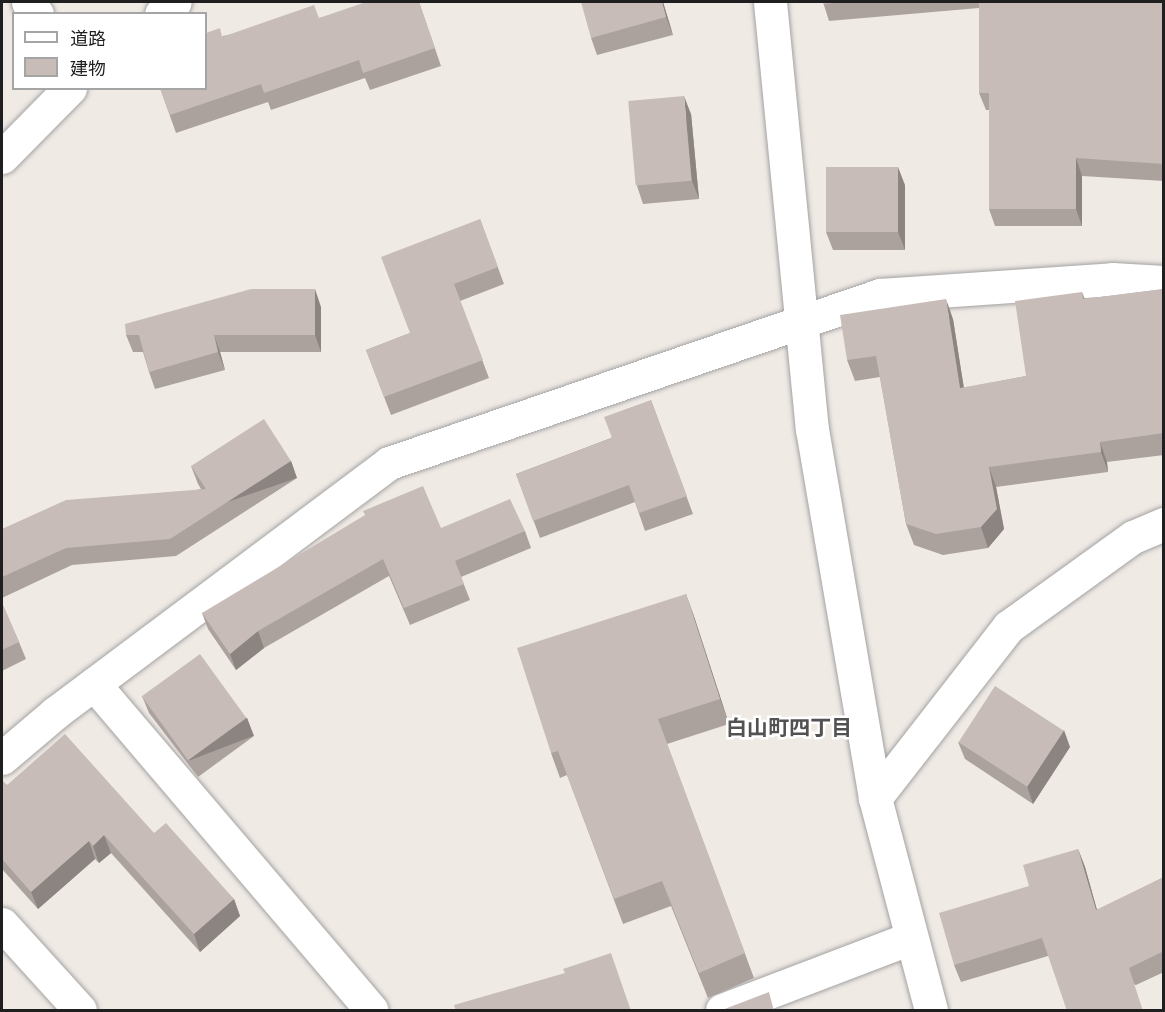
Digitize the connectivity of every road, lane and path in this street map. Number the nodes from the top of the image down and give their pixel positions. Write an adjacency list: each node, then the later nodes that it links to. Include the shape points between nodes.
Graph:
1 (176, 2): 3 (street)
2 (770, 2): 7 (street)
3 (164, 12)
4 (68, 90): 5 (street)
5 (2, 157)
6 (1164, 282): 7 (street, via 1112,279 880,295)
7 (801, 319): 9 (street, via 389,463); 11 (street, via 812,429)
8 (1164, 525): 11 (street, via 1133,537 1008,627)
9 (94, 684): 10 (street); 15 (street)
10 (2, 758)
11 (875, 798): 13 (street)
12 (2, 924): 14 (street)
13 (911, 938): 16 (street); 17 (street)
14 (80, 1011)
15 (371, 1011)
16 (722, 1011)
17 (931, 1011)

